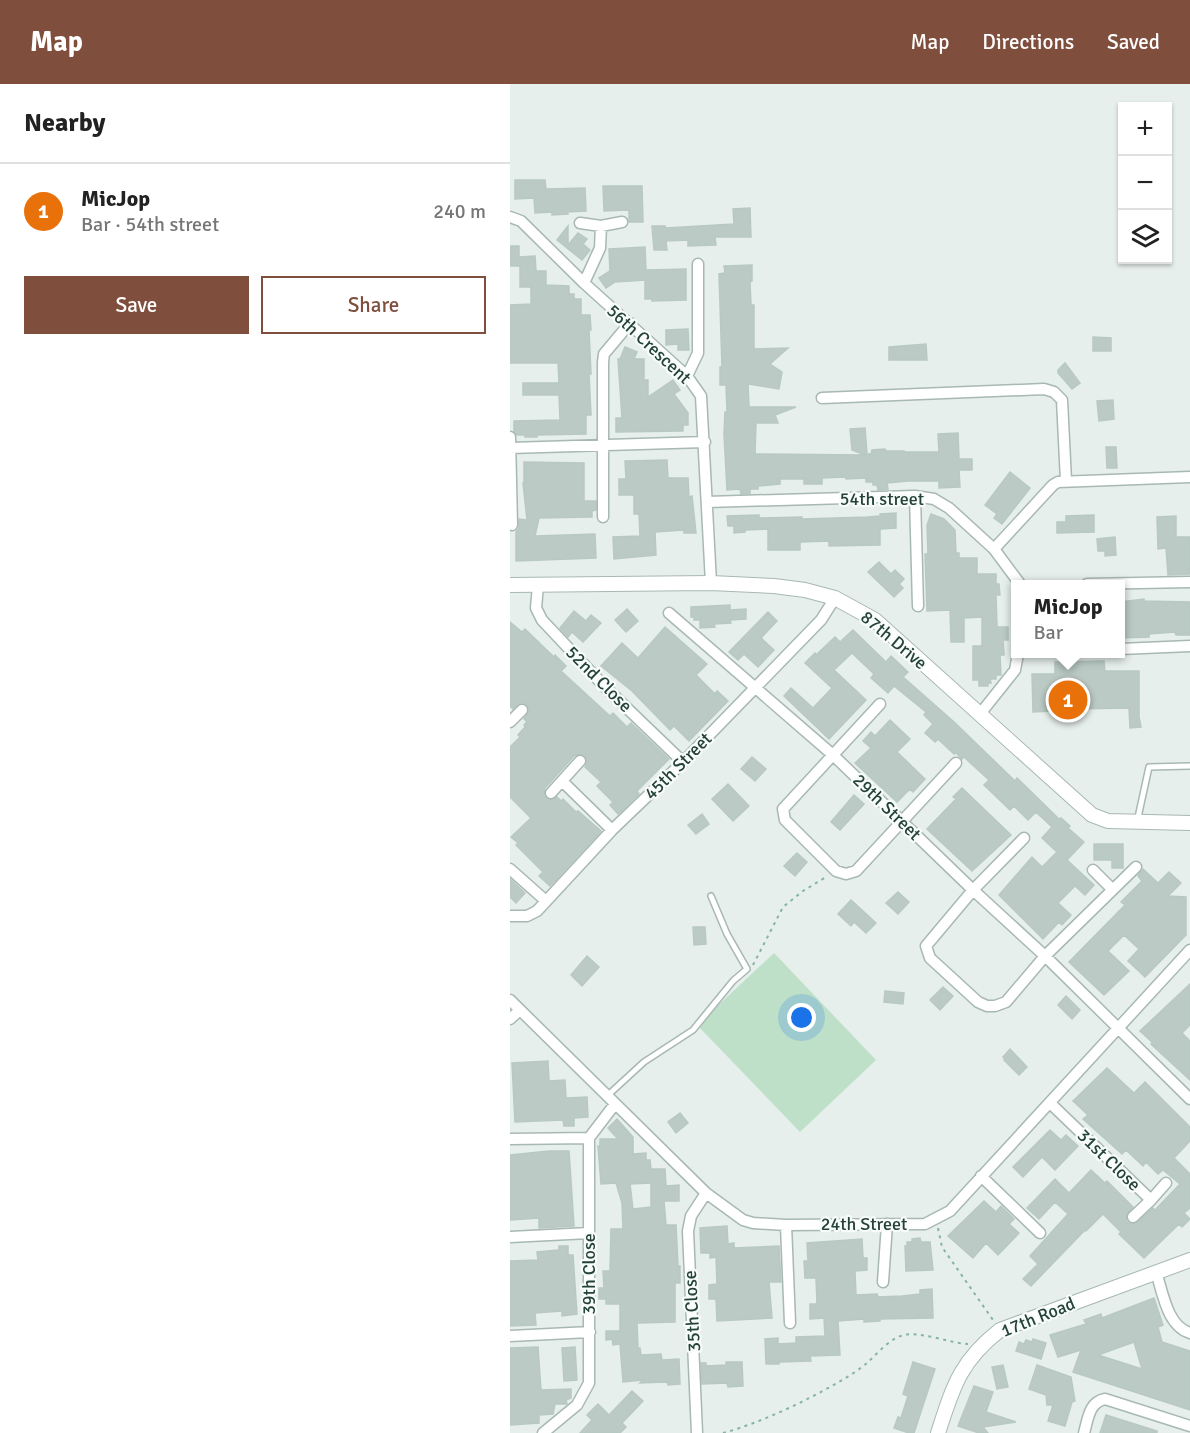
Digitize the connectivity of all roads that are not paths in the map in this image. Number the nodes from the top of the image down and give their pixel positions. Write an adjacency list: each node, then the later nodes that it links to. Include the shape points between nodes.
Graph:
1 (510, 217): 6 (street, 56th Crescent, via 521,221)
2 (622, 222): 4 (street)
3 (580, 223): 4 (street)
4 (601, 226): 6 (street, via 600,248)
5 (699, 264): 8 (street, via 698,353)
6 (584, 283): 7 (street, 56th Crescent)
7 (630, 323): 8 (street, 56th Crescent); 12 (street, via 604,354)
8 (687, 376): 11 (street, 56th Crescent, via 703,399)
9 (822, 398): 15 (street, via 1044,389 1054,392 1062,400)
10 (510, 437): 13 (street)
11 (705, 442): 12 (street); 17 (street, 56th Crescent)
12 (603, 446): 13 (street); 18 (street)
13 (510, 448): 19 (street)
14 (1190, 477): 15 (street)
15 (1065, 481): 20 (street, via 1053,485)
16 (915, 496): 17 (street, 54th street); 20 (street, 54th street, via 942,503); 28 (street)
17 (707, 502): 23 (street, 56th Crescent)
18 (603, 517)
19 (512, 525)
20 (994, 549): 21 (street, 54th street)
21 (1016, 580)
22 (1190, 582): 24 (street)
23 (711, 583): 26 (street, 87th Drive); 27 (street, 87th Drive, via 774,586)
24 (1125, 584)
25 (510, 585): 26 (street, 87th Drive)
26 (538, 585): 40 (street, 52nd Close, via 536,608 542,620)
27 (835, 598): 33 (street, 45th Street, via 821,620); 36 (street, 87th Drive, via 875,620)
28 (918, 606)
29 (669, 613): 33 (street, 29th Street)
30 (1190, 646): 31 (street)
31 (1125, 649)
32 (1017, 658): 36 (street, via 1015,670)
33 (755, 687): 38 (street, 29th Street); 40 (street, 45th Street)
34 (880, 704): 38 (street)
35 (522, 710): 37 (street)
36 (980, 714): 46 (street, 87th Drive, via 1092,815 1108,821)
37 (510, 722)
38 (833, 755): 45 (street, 29th Street); 45 (street, via 783,809 785,820 836,871 856,871)
39 (579, 761): 43 (street)
40 (683, 762): 48 (street, 45th Street)
41 (956, 763): 45 (street)
42 (1190, 766): 46 (lane, via 1149,767)
43 (562, 781): 44 (street); 48 (street)
44 (551, 793)
45 (902, 821): 54 (street, 29th Street)
46 (1137, 823): 47 (street, 87th Drive)
47 (1190, 823)
48 (612, 830): 56 (street, 45th Street)
49 (1024, 838): 54 (street)
50 (1136, 867): 53 (street)
51 (510, 869): 56 (street)
52 (1093, 870): 53 (street)
53 (1112, 889): 59 (street)
54 (973, 890): 59 (street, 29th Street); 59 (street, via 926,946 930,958 978,1002 995,1006 1006,1002)
55 (711, 896): 65 (lane, via 747,969 693,1030 644,1062)
56 (546, 901): 57 (street, 45th Street, via 533,914)
57 (510, 916)
58 (1190, 950): 63 (street, 24th Street)
59 (1045, 956): 63 (street, 29th Street)
60 (510, 1000): 61 (street, 24th Street)
61 (520, 1010): 62 (street); 65 (street, 24th Street)
62 (510, 1019)
63 (1118, 1030): 64 (street, 29th Street); 66 (street, 24th Street)
64 (1190, 1099)
65 (611, 1100): 67 (street); 71 (street, 24th Street)
66 (1050, 1103): 69 (street, 24th Street); 72 (street, 31st Close)
67 (589, 1138): 68 (street); 76 (street, 39th Close)
68 (510, 1139)
69 (981, 1176): 74 (street, 24th Street, via 950,1211 936,1219 925,1224); 77 (street)
70 (1166, 1183): 72 (street)
71 (706, 1193): 75 (street, 24th Street, via 743,1220); 88 (street, 35th Close, via 691,1216 688,1231)
72 (1150, 1200): 73 (street, 31st Close)
73 (1133, 1217)
74 (887, 1224): 75 (street, 24th Street); 81 (street)
75 (786, 1225): 82 (street)
76 (589, 1233): 78 (street); 83 (street, 39th Close)
77 (1040, 1233)
78 (510, 1237)
79 (1190, 1260): 80 (street, 17th Road)
80 (1156, 1272): 84 (street, via 1171,1317); 89 (street, 17th Road, via 1000,1330 980,1345 961,1371)
81 (883, 1282)
82 (790, 1323)
83 (590, 1332): 85 (street); 87 (street, 39th Close, via 589,1383 584,1395)
84 (1190, 1333)
85 (510, 1336)
86 (1190, 1426): 90 (street, via 1105,1399 1092,1406)
87 (543, 1433)
88 (698, 1433)
89 (938, 1433)
90 (1084, 1433)

